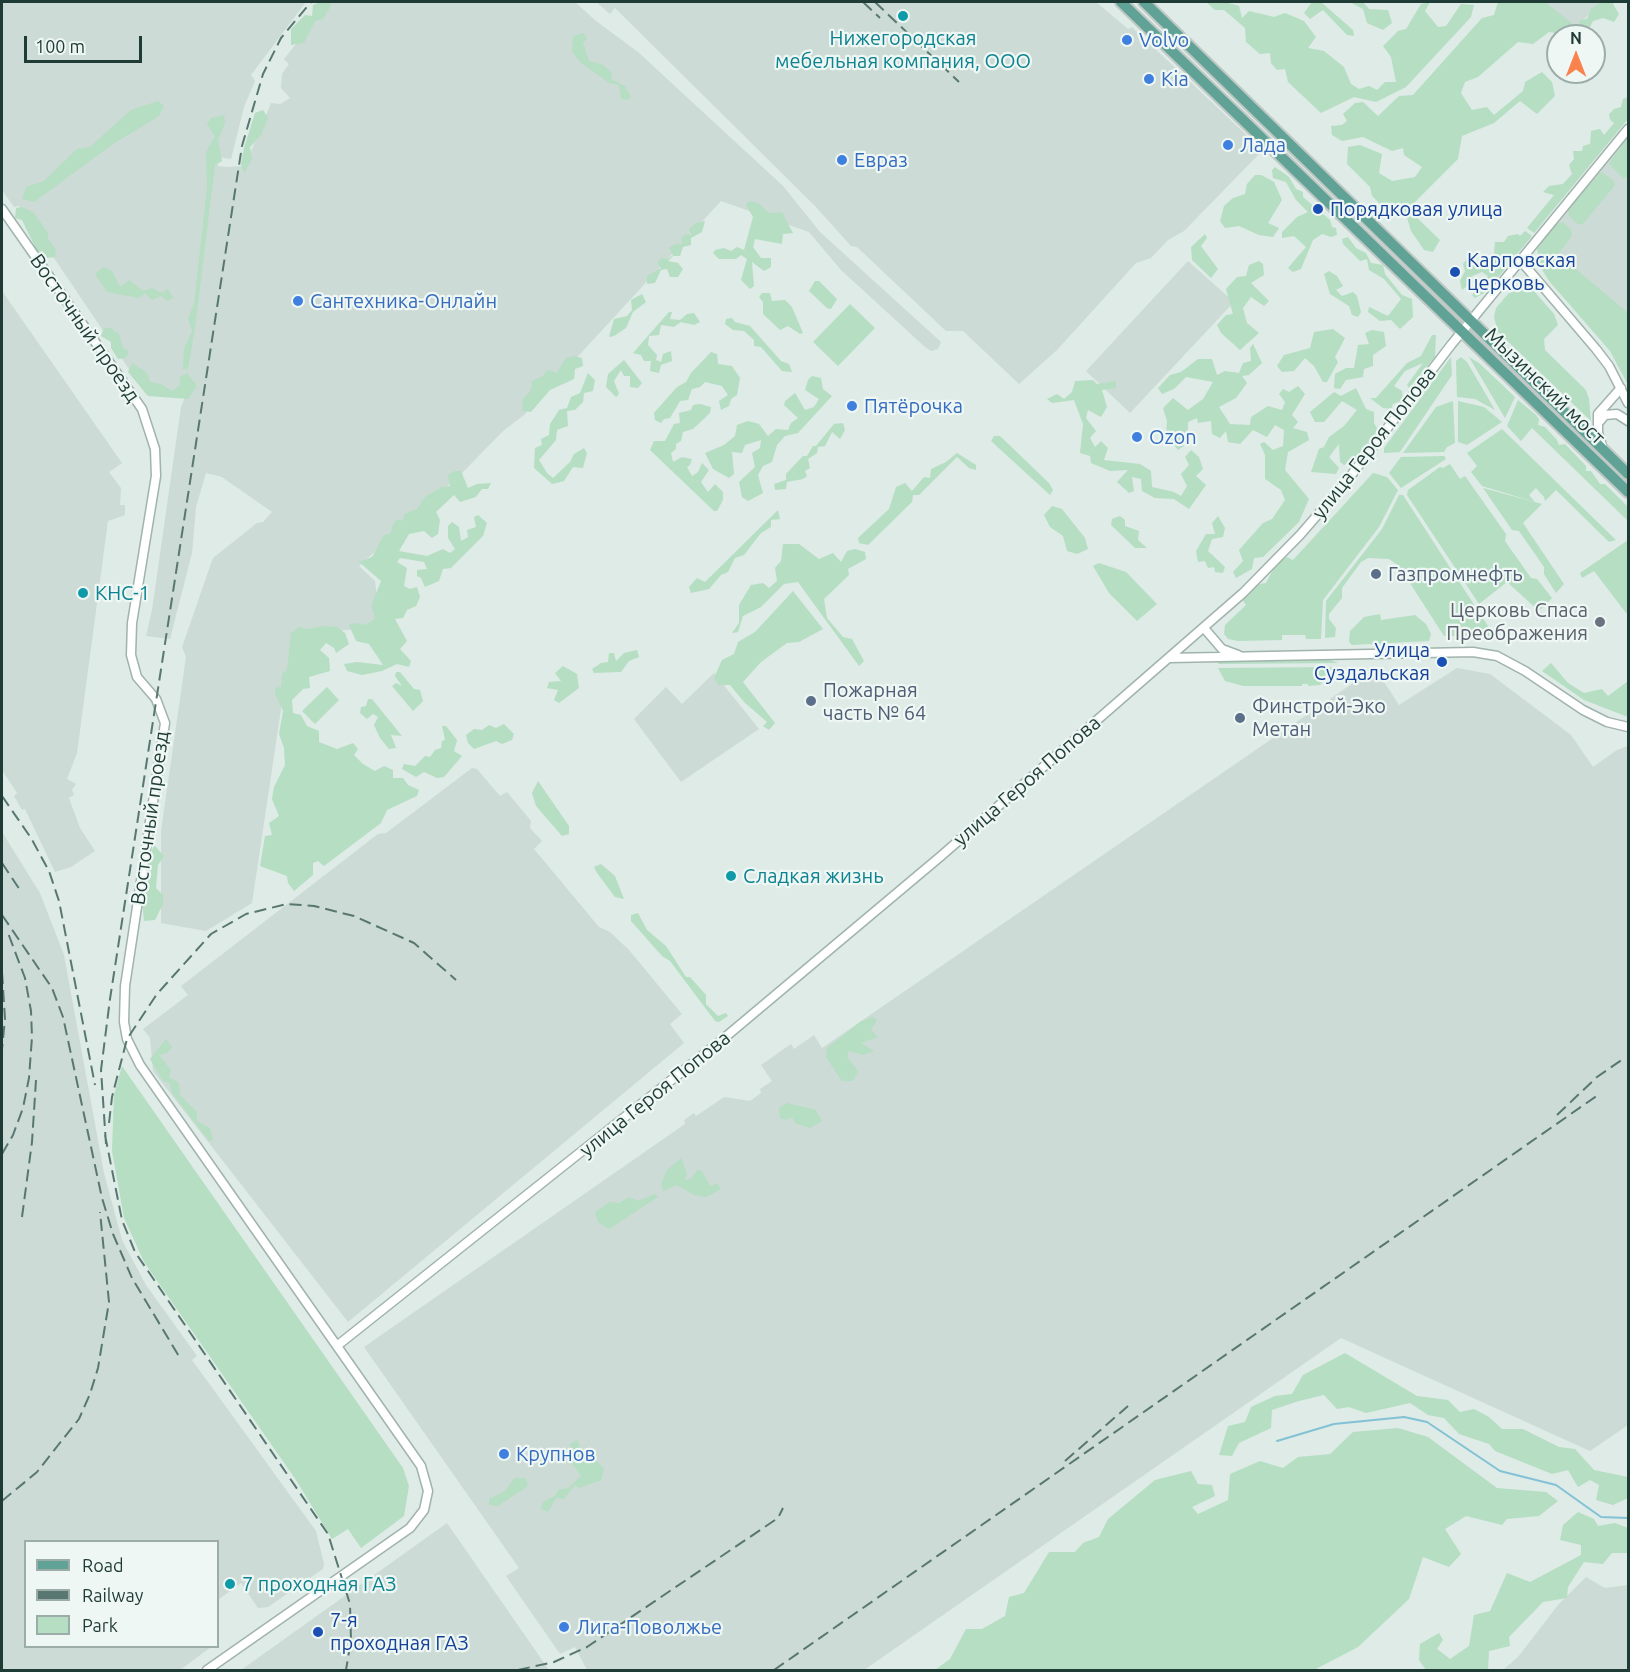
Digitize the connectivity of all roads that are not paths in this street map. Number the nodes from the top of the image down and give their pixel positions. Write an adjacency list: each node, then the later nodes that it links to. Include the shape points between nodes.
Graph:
1 (1121, 2): 7 (main road, Мызинский мост)
2 (1144, 2): 6 (main road, Мызинский мост)
3 (1629, 129): 5 (street, улица Героя Попова)
4 (2, 209): 19 (street, Восточный проезд, via 142,409 155,449 156,476 132,623 131,655 137,677 156,699 165,723 125,986 127,1039 140,1065)
5 (1521, 261): 6 (street, улица Героя Попова); 8 (street, via 1596,349)
6 (1471, 320): 7 (street, улица Героя Попова); 12 (main road, Мызинский мост)
7 (1462, 332): 14 (main road, Мызинский мост); 15 (street, улица Героя Попова, via 1326,505 1273,564)
8 (1621, 388): 9 (street); 11 (street, via 1598,414)
9 (1629, 403)
10 (1629, 421): 11 (street, via 1617,414 1605,415)
11 (1598, 424): 12 (street)
12 (1603, 449): 13 (main road, Мызинский мост)
13 (1629, 474)
14 (1629, 492)
15 (1204, 628): 16 (street, via 1222,649); 17 (street, улица Героя Попова)
16 (1239, 656): 17 (street); 18 (street, via 1473,651 1497,656 1582,710)
17 (1169, 658): 19 (street, улица Героя Попова, via 723,1039)
18 (1629, 727)
19 (338, 1345): 20 (street, Восточный проезд, via 421,1466 428,1491 424,1509 410,1528)
20 (207, 1671)

